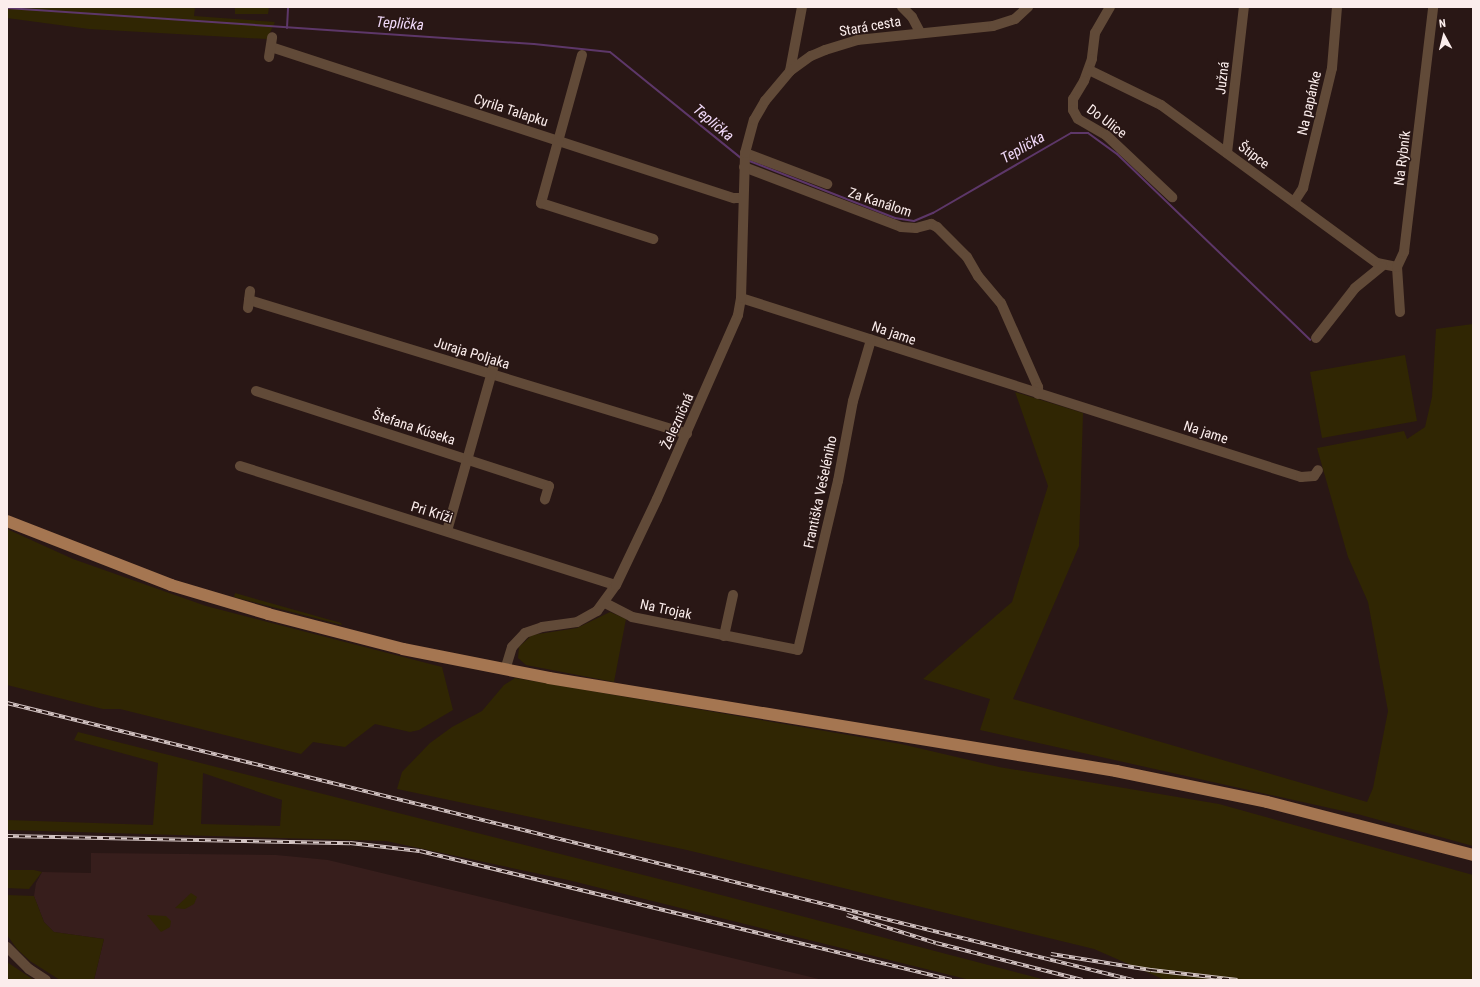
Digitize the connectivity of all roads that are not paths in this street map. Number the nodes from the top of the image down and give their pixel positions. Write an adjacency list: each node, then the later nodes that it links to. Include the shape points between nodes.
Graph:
1 (802, 7): 12 (street, Železničná)
2 (902, 7): 8 (street, via 912,17)
3 (1028, 7): 8 (street, Stará cesta, via 1015,19 994,26)
4 (1110, 7): 11 (street, Do Ulice, via 1095,33)
5 (1244, 7): 14 (street, Južná)
6 (1337, 7): 19 (street, Na papánke, via 1332,68 1303,188)
7 (1433, 7): 22 (street, Na Rybník, via 1406,237)
8 (920, 32): 12 (street, Stará cesta, via 857,40 811,56)
9 (271, 47): 13 (street, Cyrila Talapku)
10 (582, 55): 13 (street)
11 (1089, 70): 14 (street, Štipce, via 1161,105); 17 (street, Do Ulice, via 1073,99 1075,115 1106,135)
12 (790, 71): 15 (street, Železničná, via 754,120)
13 (559, 140): 18 (street, Cyrila Talapku, via 734,198); 20 (street, via 541,203)
14 (1227, 153): 19 (street, Štipce)
15 (745, 160): 16 (street); 18 (street, Železničná); 31 (street, Za Kanálom, via 901,227 916,228 931,224 937,226 967,257 978,276 1001,303 1038,387)
16 (827, 184)
17 (1172, 197)
18 (743, 198): 23 (street, Železničná)
19 (1294, 202): 21 (street, Štipce)
20 (653, 239)
21 (1382, 266): 22 (street); 26 (street, via 1355,288)
22 (1397, 267): 25 (street, Na Rybník)
23 (740, 298): 27 (street, Na jame); 32 (street, Železničná, via 732,333)
24 (249, 300): 29 (street, Juraja Poljaka)
25 (1400, 312)
26 (1316, 338)
27 (871, 340): 31 (street, Na jame); 43 (street, Františka Vešeléniho, via 853,402 838,481)
28 (496, 361): 29 (street)
29 (492, 373): 32 (street, Juraja Poljaka); 33 (street)
30 (256, 391): 33 (street, Štefana Kúseka)
31 (1038, 394): 35 (street, Na jame, via 1301,477 1314,476)
32 (687, 434): 39 (street, Železničná)
33 (468, 459): 36 (street, Štefana Kúseka, via 549,486); 38 (street)
34 (240, 466): 38 (street, Pri Kríži)
35 (1318, 470)
36 (545, 500)
37 (7, 521): 44 (main road, via 141,574 229,603 395,647)
38 (447, 531): 39 (street, Pri Kríži)
39 (616, 585): 41 (street, Železničná)
40 (733, 595): 42 (street)
41 (605, 603): 42 (street, Na Trojak, via 632,617); 44 (street, Železničná, via 597,612 577,622 542,627 525,634 512,647)
42 (724, 636): 43 (street, Na Trojak)
43 (798, 650)
44 (505, 670): 45 (main road, via 1116,771 1282,806)
45 (1473, 855)
46 (7, 947): 47 (street, via 29,969)
47 (46, 980)

